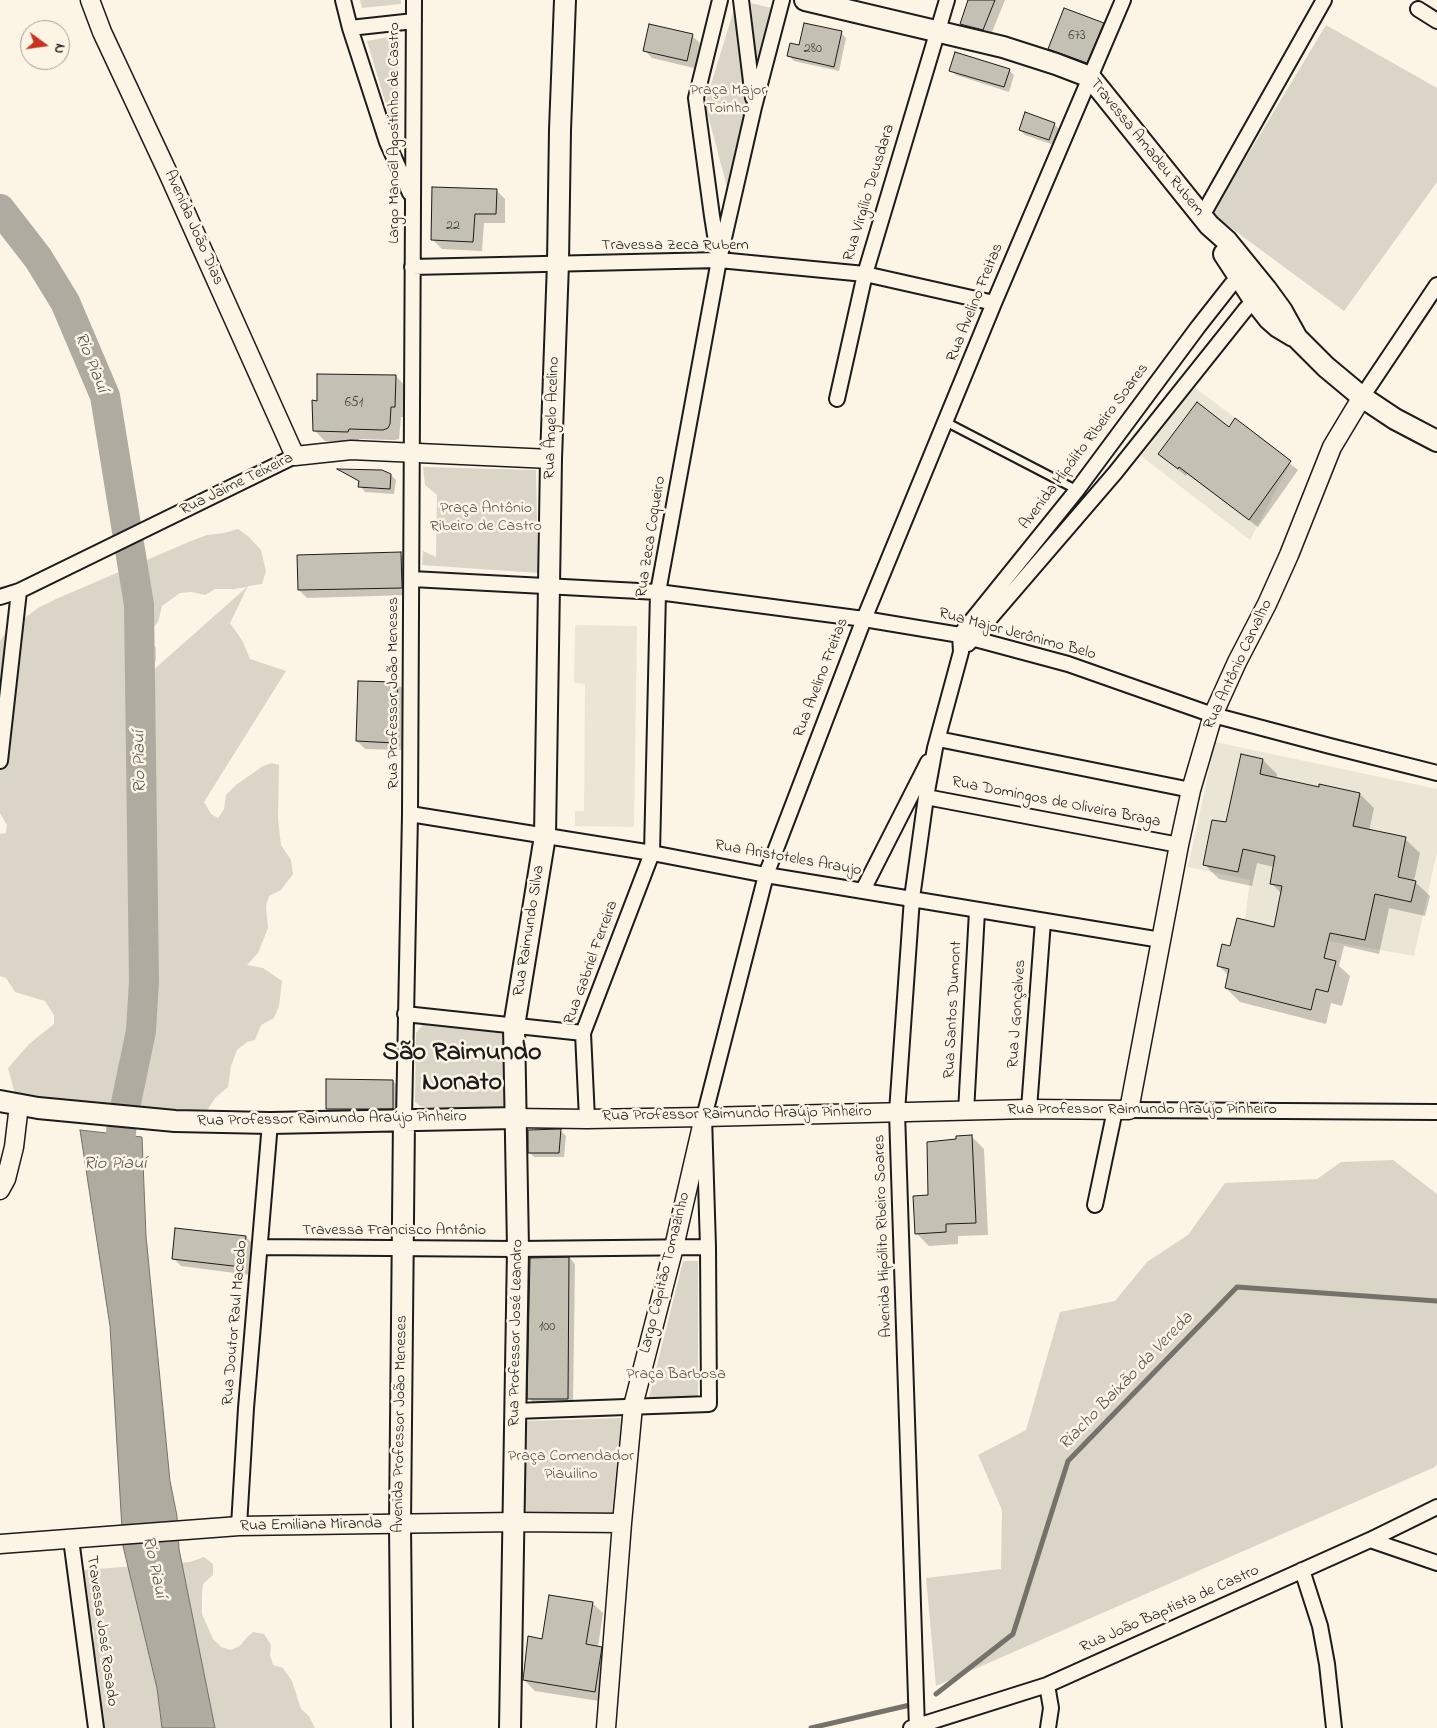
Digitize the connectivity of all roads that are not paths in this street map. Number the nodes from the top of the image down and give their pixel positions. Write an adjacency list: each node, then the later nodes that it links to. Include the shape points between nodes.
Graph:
1 (90, 0): 34 (street, Avenida João Dias)
2 (343, 0): 15 (street)
3 (414, 0): 13 (street, Largo Manoel Agostinho de Castro)
4 (565, 0): 22 (main road, Rua Ângelo Acelino)
5 (720, 0): 21 (street, via 696,98)
6 (741, 0): 18 (street)
7 (782, 0): 18 (street)
8 (805, 0): 16 (main road)
9 (947, 0): 16 (street, Rua Virgílio Deusdara)
10 (1123, 0): 17 (street, Rua Avelino Freitas)
11 (1324, 0): 20 (street)
12 (1418, 9): 14 (street)
13 (414, 20): 15 (street); 19 (street, Largo Manoel Agostinho de Castro)
14 (1437, 21)
15 (350, 28): 19 (street, via 387,142)
16 (937, 30): 17 (main road, Travessa Amadeu Rubem, via 1032,56); 25 (street, Rua Virgílio Deusdara)
17 (1090, 77): 20 (main road, Travessa Amadeu Rubem); 28 (street, Rua Avelino Freitas)
18 (754, 106): 21 (street)
19 (412, 198): 23 (street, Largo Manoel Agostinho de Castro)
20 (1205, 220): 24 (main road, Travessa Amadeu Rubem, via 1218,244)
21 (719, 260): 22 (street, Travessa Zeca Rubem); 25 (street, Travessa Zeca Rubem); 42 (street, Rua Zeca Coqueiro)
22 (558, 263): 23 (street, Travessa Zeca Rubem); 35 (main road, Rua Ângelo Acelino)
23 (412, 267): 33 (street, Rua Professor João Meneses)
24 (1244, 273): 27 (main road, Travessa Amadeu Rubem); 36 (street, Avenida Hipólito Ribeiro Soares, via 1198,327)
25 (865, 274): 28 (street, Travessa Zeca Rubem); 30 (street, Rua Virgílio Deusdara)
26 (1437, 285): 29 (street, Rua Antônio Carvalho)
27 (1260, 295): 29 (main road, Travessa Amadeu Rubem, via 1274,324 1297,338); 37 (street, Avenida Hipólito Ribeiro Soares)
28 (994, 303): 31 (street, Rua Avelino Freitas)
29 (1362, 397): 32 (main road, Travessa Amadeu Rubem); 48 (street, Rua Antônio Carvalho, via 1332,447 1285,564)
30 (837, 399)
31 (946, 422): 38 (lane); 44 (street, Rua Avelino Freitas)
32 (1437, 441)
33 (413, 453): 34 (street, Rua Jaime Teixeira, via 351,450); 35 (street, Rua Jaime Teixeira); 39 (street, Rua Professor João Meneses)
34 (295, 456): 41 (street, Rua Jaime Teixeira)
35 (551, 459): 40 (main road, Rua Ângelo Acelino)
36 (1100, 459): 37 (street); 38 (street, Avenida Hipólito Ribeiro Soares)
37 (1115, 472): 46 (street, Avenida Hipólito Ribeiro Soares)
38 (1077, 490): 45 (street, Avenida Hipólito Ribeiro Soares)
39 (412, 580): 40 (street, Rua Major Jerônimo Belo); 54 (street, Rua Professor João Meneses)
40 (548, 586): 42 (street, Rua Major Jerônimo Belo); 55 (main road, Rua Ângelo Acelino)
41 (19, 591): 43 (street, Rua Jaime Teixeira); 50 (street)
42 (658, 592): 44 (street, Rua Major Jerônimo Belo); 57 (street, Rua Zeca Coqueiro)
43 (0, 597)
44 (864, 619): 45 (street, Rua Major Jerônimo Belo); 58 (street, Rua Avelino Freitas)
45 (960, 635): 46 (street, Rua Major Jerônimo Belo); 47 (street, Avenida Hipólito Ribeiro Soares)
46 (974, 639): 47 (street, Avenida Hipólito Ribeiro Soares); 48 (street, Rua Major Jerônimo Belo, via 1068,664)
47 (961, 652): 49 (street, Avenida Hipólito Ribeiro Soares)
48 (1213, 715): 51 (street, Rua Major Jerônimo Belo); 52 (street, Rua Antônio Carvalho)
49 (937, 743): 52 (street); 53 (street, Avenida Hipólito Ribeiro Soares); 59 (street, Avenida Hipólito Ribeiro Soares)
50 (0, 761)
51 (1437, 773)
52 (1191, 790): 56 (street, Rua Antônio Carvalho)
53 (926, 797): 56 (street, Rua Domingos de Oliveira Braga); 60 (street, Avenida Hipólito Ribeiro Soares)
54 (410, 814): 55 (street, Rua Aristoteles Araujo); 64 (street, Rua Professor João Meneses)
55 (545, 836): 57 (street, Rua Aristoteles Araujo); 65 (main road, Rua Raimundo Silva)
56 (1179, 845): 63 (street, Rua Antônio Carvalho)
57 (652, 853): 58 (street, Rua Aristoteles Araujo); 66 (street, Rua Gabriel Ferreira)
58 (766, 875): 59 (street, Rua Aristoteles Araujo); 73 (street, Rua Avelino Freitas)
59 (863, 890): 60 (street, Rua Aristoteles Araujo)
60 (912, 898): 61 (street, Rua Aristoteles Araujo); 70 (street, Avenida Hipólito Ribeiro Soares)
61 (977, 910): 62 (street, Rua Aristoteles Araujo); 71 (street, Rua Santos Dumont)
62 (1043, 921): 63 (street, Rua Aristoteles Araujo); 68 (street, Rua J Gonçalves)
63 (1161, 940): 69 (street, Rua Antônio Carvalho)
64 (405, 1014): 65 (street); 75 (street, Rua Professor João Meneses)
65 (514, 1026): 66 (street); 74 (main road, Rua Raimundo Silva)
66 (583, 1033): 76 (street, Rua Gabriel Ferreira)
67 (19, 1105): 77 (main road, Rua Professor Raimundo Araújo Pinheiro, via 175,1121); 78 (street, via 14,1146)
68 (1029, 1109): 69 (street, Rua Professor Raimundo Araújo Pinheiro); 71 (street, Rua Professor Raimundo Araújo Pinheiro)
69 (1122, 1110): 72 (street, Rua Professor Raimundo Araújo Pinheiro); 79 (street, Rua Antônio Carvalho)
70 (897, 1112): 71 (street, Rua Professor Raimundo Araújo Pinheiro); 73 (street, Rua Professor Raimundo Araújo Pinheiro); 98 (street, Avenida Hipólito Ribeiro Soares)
71 (966, 1112)
72 (1437, 1112)
73 (704, 1117): 76 (street, Rua Professor Raimundo Araújo Pinheiro); 81 (street, Largo Capitão Tomazinho); 82 (street, Rua Avelino Freitas)
74 (515, 1118): 75 (main road, Rua Professor Raimundo Araújo Pinheiro); 76 (street, Rua Professor Raimundo Araújo Pinheiro); 84 (main road, Rua Professor José Leandro)
75 (404, 1119): 77 (main road, Rua Professor Raimundo Araújo Pinheiro); 83 (main road, Avenida Professor João Meneses)
76 (587, 1119)
77 (270, 1123): 80 (street, Rua Doutor Raul Macedo)
78 (0, 1190)
79 (1095, 1205)
80 (260, 1247): 83 (street, Travessa Francisco Antônio); 91 (street, Rua Doutor Raul Macedo)
81 (674, 1247): 82 (street, Travessa Francisco Antônio); 84 (street, Travessa Francisco Antônio); 85 (street, Largo Capitão Tomazinho)
82 (708, 1247): 85 (street, Rua Avelino Freitas, via 709,1404)
83 (403, 1248): 84 (street, Travessa Francisco Antônio); 90 (main road, Avenida Professor João Meneses)
84 (518, 1249): 86 (main road, Rua Professor José Leandro)
85 (633, 1406): 86 (street); 89 (street, Largo Capitão Tomazinho)
86 (515, 1411): 88 (main road, Rua Professor José Leandro)
87 (1437, 1507): 93 (street, Rua João Baptista de Castro)
88 (514, 1522): 89 (street, Rua Emiliana Miranda); 90 (street, Rua Emiliana Miranda); 101 (main road, Rua Professor José Leandro)
89 (622, 1523): 102 (street, Largo Capitão Tomazinho)
90 (400, 1524): 91 (street, Rua Emiliana Miranda); 100 (main road, Avenida Professor João Meneses)
91 (239, 1526): 92 (street, Rua Emiliana Miranda)
92 (71, 1539): 94 (street, Rua Emiliana Miranda); 99 (street, Travessa José Rosado)
93 (1370, 1540): 95 (street); 96 (street, Rua João Baptista de Castro)
94 (0, 1544)
95 (1437, 1563)
96 (1302, 1570): 97 (street, Rua João Baptista de Castro); 104 (street, via 1320,1626)
97 (1047, 1685): 98 (street, Rua João Baptista de Castro); 103 (street, via 1051,1708)
98 (915, 1727)
99 (96, 1728)
100 (402, 1728)
101 (510, 1728)
102 (606, 1728)
103 (1048, 1728)
104 (1334, 1728)

